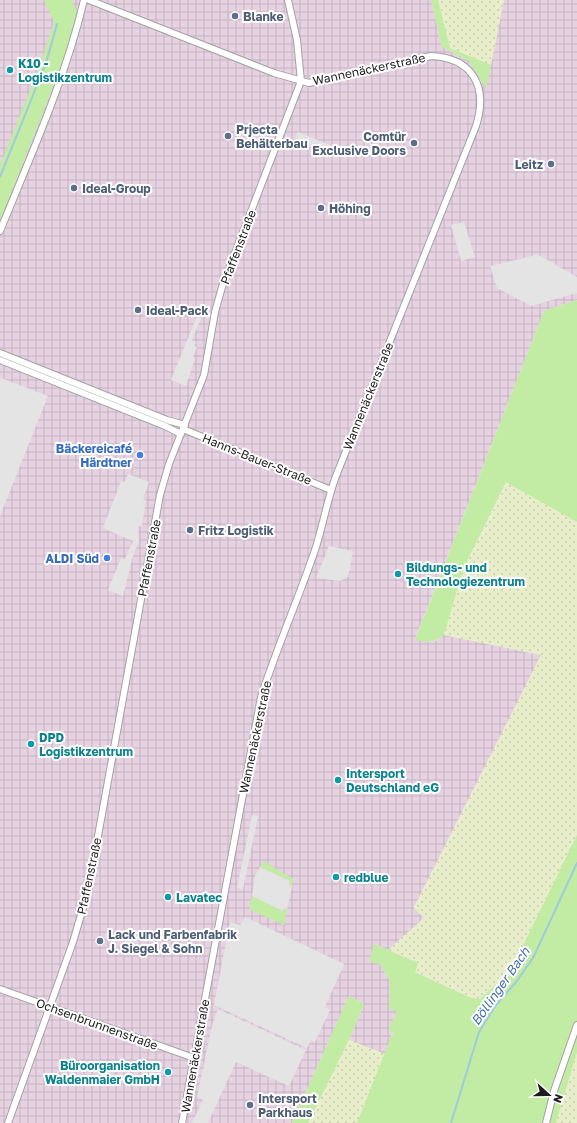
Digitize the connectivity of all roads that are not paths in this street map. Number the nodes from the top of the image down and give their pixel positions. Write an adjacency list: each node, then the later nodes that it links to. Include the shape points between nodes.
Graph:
1 (84, 0): 5 (street, via 61,81)
2 (89, 0): 4 (street, Wannenäckerstraße, via 274,73)
3 (288, 0): 4 (street, Pfaffenstraße, via 297,40)
4 (301, 81): 10 (street, Pfaffenstraße, via 222,287 204,375); 11 (street, Wannenäckerstraße, via 314,83 431,56 455,61 466,68 474,76 480,95 480,114 476,126)
5 (0, 231)
6 (0, 353): 8 (street, Hanns-Bauer-Straße)
7 (0, 360): 8 (street, Hanns-Bauer-Straße)
8 (48, 375): 9 (street, Hanns-Bauer-Straße)
9 (115, 402): 10 (street, Hanns-Bauer-Straße); 10 (street, Hanns-Bauer-Straße, via 166,420)
10 (183, 429): 11 (street, Hanns-Bauer-Straße); 13 (street, Pfaffenstraße, via 160,495 88,891)
11 (331, 490): 15 (street, Wannenäckerstraße, via 316,549 270,668 262,698)
12 (0, 989): 13 (street, Ochsenbrunnenstraße)
13 (51, 1007): 15 (street, Ochsenbrunnenstraße); 16 (street, Pfaffenstraße)
14 (577, 1025): 18 (street, via 554,1091)
15 (194, 1058): 17 (street, Wannenäckerstraße)
16 (8, 1123)
17 (182, 1123)
18 (546, 1123)

